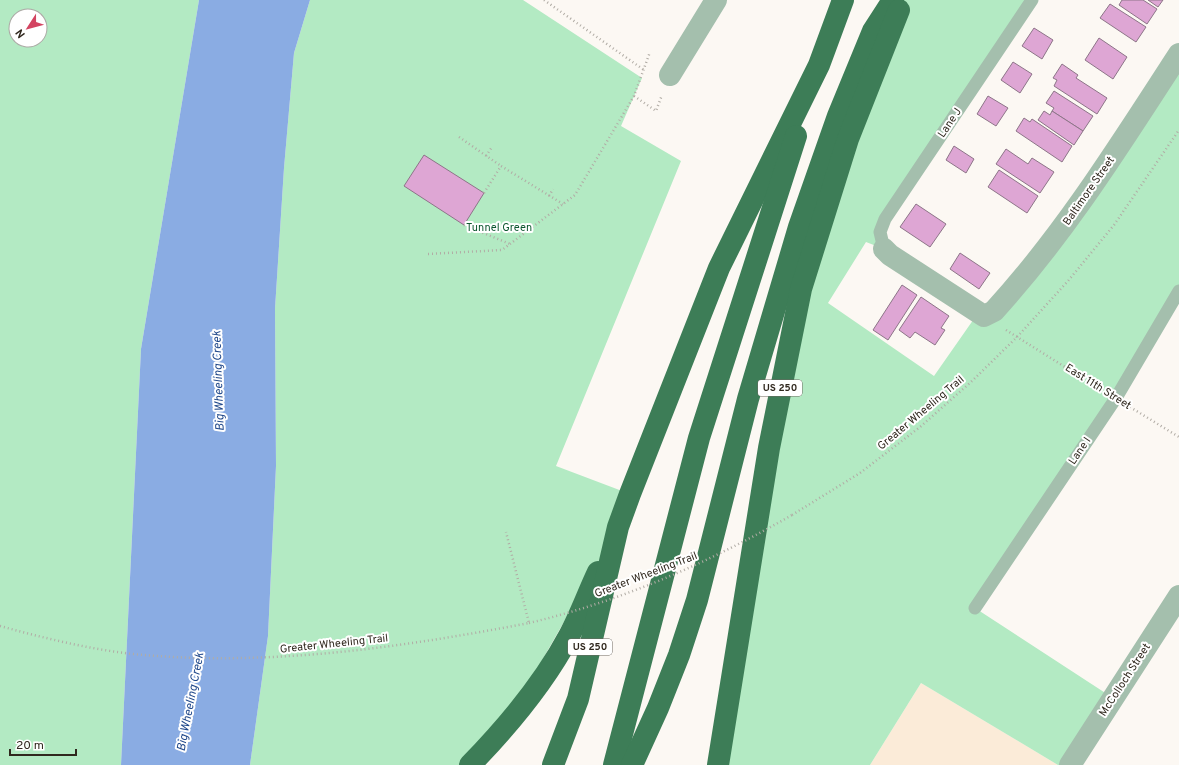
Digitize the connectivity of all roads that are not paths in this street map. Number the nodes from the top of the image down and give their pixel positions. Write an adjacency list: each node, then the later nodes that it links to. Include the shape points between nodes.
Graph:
1 (716, 0): 8 (street)
2 (843, 0): 7 (highway, US 250)
3 (893, 0): 17 (highway, via 873,31 838,116 802,220 748,399 697,600 679,655)
4 (904, 0): 18 (highway, US 250, via 892,24 848,139 801,290 769,448)
5 (1032, 0): 9 (lane, Lane J, via 885,219 880,232)
6 (1179, 54): 9 (street, Baltimore Street, via 1098,181 994,311 984,316)
7 (819, 65): 11 (highway, US 250, via 719,268); 16 (highway, via 699,438)
8 (670, 75)
9 (884, 249)
10 (1179, 291): 13 (lane, Lane I, via 1116,398)
11 (618, 527): 14 (highway, via 568,637 535,688 500,734); 15 (highway, US 250, via 578,699)
12 (1179, 596): 19 (street, McColloch Street)
13 (975, 608)
14 (470, 765)
15 (553, 765)
16 (614, 765)
17 (632, 765)
18 (718, 765)
19 (1070, 765)

